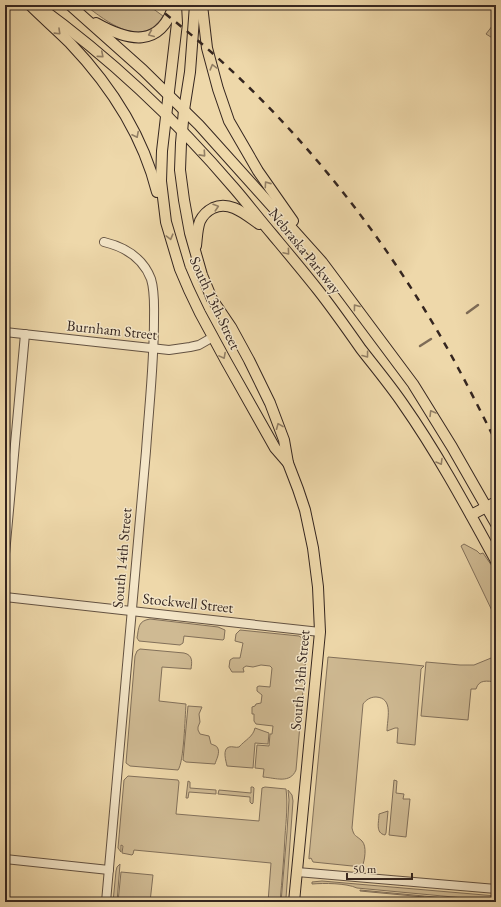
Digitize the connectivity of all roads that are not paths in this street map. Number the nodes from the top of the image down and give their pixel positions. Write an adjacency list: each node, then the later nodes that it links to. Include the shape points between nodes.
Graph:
1 (30, 5): 11 (main road, one-way to 11, via 70,43 96,73 116,102 146,156)
2 (37, 5): 9 (main road, Nebraska Parkway, one-way to 9, via 100,54)
3 (70, 5): 4 (main road, one-way to 3, via 160,30 139,38 108,30); 7 (main road, Nebraska Parkway)
4 (175, 5): 7 (main road, via 176,23)
5 (195, 5): 8 (main road, via 190,72)
6 (202, 5): 15 (main road, one-way to 6, via 258,171 229,121 207,48)
7 (168, 94): 8 (main road, Nebraska Parkway); 9 (main road)
8 (184, 110): 10 (main road); 15 (main road, Nebraska Parkway)
9 (166, 115): 10 (main road, Nebraska Parkway); 11 (main road, South 13th Street, via 161,180)
10 (182, 132): 12 (main road, Nebraska Parkway, one-way to 12); 14 (main road, South 13th Street, via 180,170)
11 (166, 222): 18 (main road, South 13th Street, one-way to 18, via 183,276)
12 (272, 234): 14 (main road, one-way to 12, via 200,222 204,214 216,206 236,208); 23 (main road, Nebraska Parkway, one-way to 23, via 319,291 403,404)
13 (104, 242): 19 (street, South 14th Street, via 130,252 138,258 151,278 154,300)
14 (195, 252): 20 (main road, South 13th Street, one-way to 14, via 284,440 270,403 231,327 212,299)
15 (322, 262): 22 (main road, Nebraska Parkway, one-way to 15, via 413,384)
16 (5, 332): 17 (street, Burnham Street)
17 (25, 334): 19 (street, Burnham Street); 26 (street)
18 (213, 337): 19 (street, Burnham Street, via 199,345 186,348); 20 (main road, South 13th Street, one-way to 20, via 275,448)
19 (154, 348): 29 (street, South 14th Street)
20 (288, 464): 30 (main road, South 13th Street, via 305,510 313,548)
21 (496, 502): 22 (main road)
22 (486, 507): 23 (main road); 24 (main road, Nebraska Parkway)
23 (471, 515): 25 (main road, Nebraska Parkway)
24 (495, 522): 25 (main road)
25 (478, 528): 27 (main road, Nebraska Parkway)
26 (5, 554)
27 (496, 561)
28 (5, 597): 29 (street, Stockwell Street)
29 (132, 611): 30 (street, Stockwell Street); 32 (street, South 14th Street)
30 (320, 632): 33 (main road, South 13th Street)
31 (5, 859): 32 (street)
32 (109, 870): 35 (street, South 14th Street)
33 (298, 872): 34 (street); 36 (main road, South 13th Street)
34 (496, 889)
35 (106, 902)
36 (294, 902)

